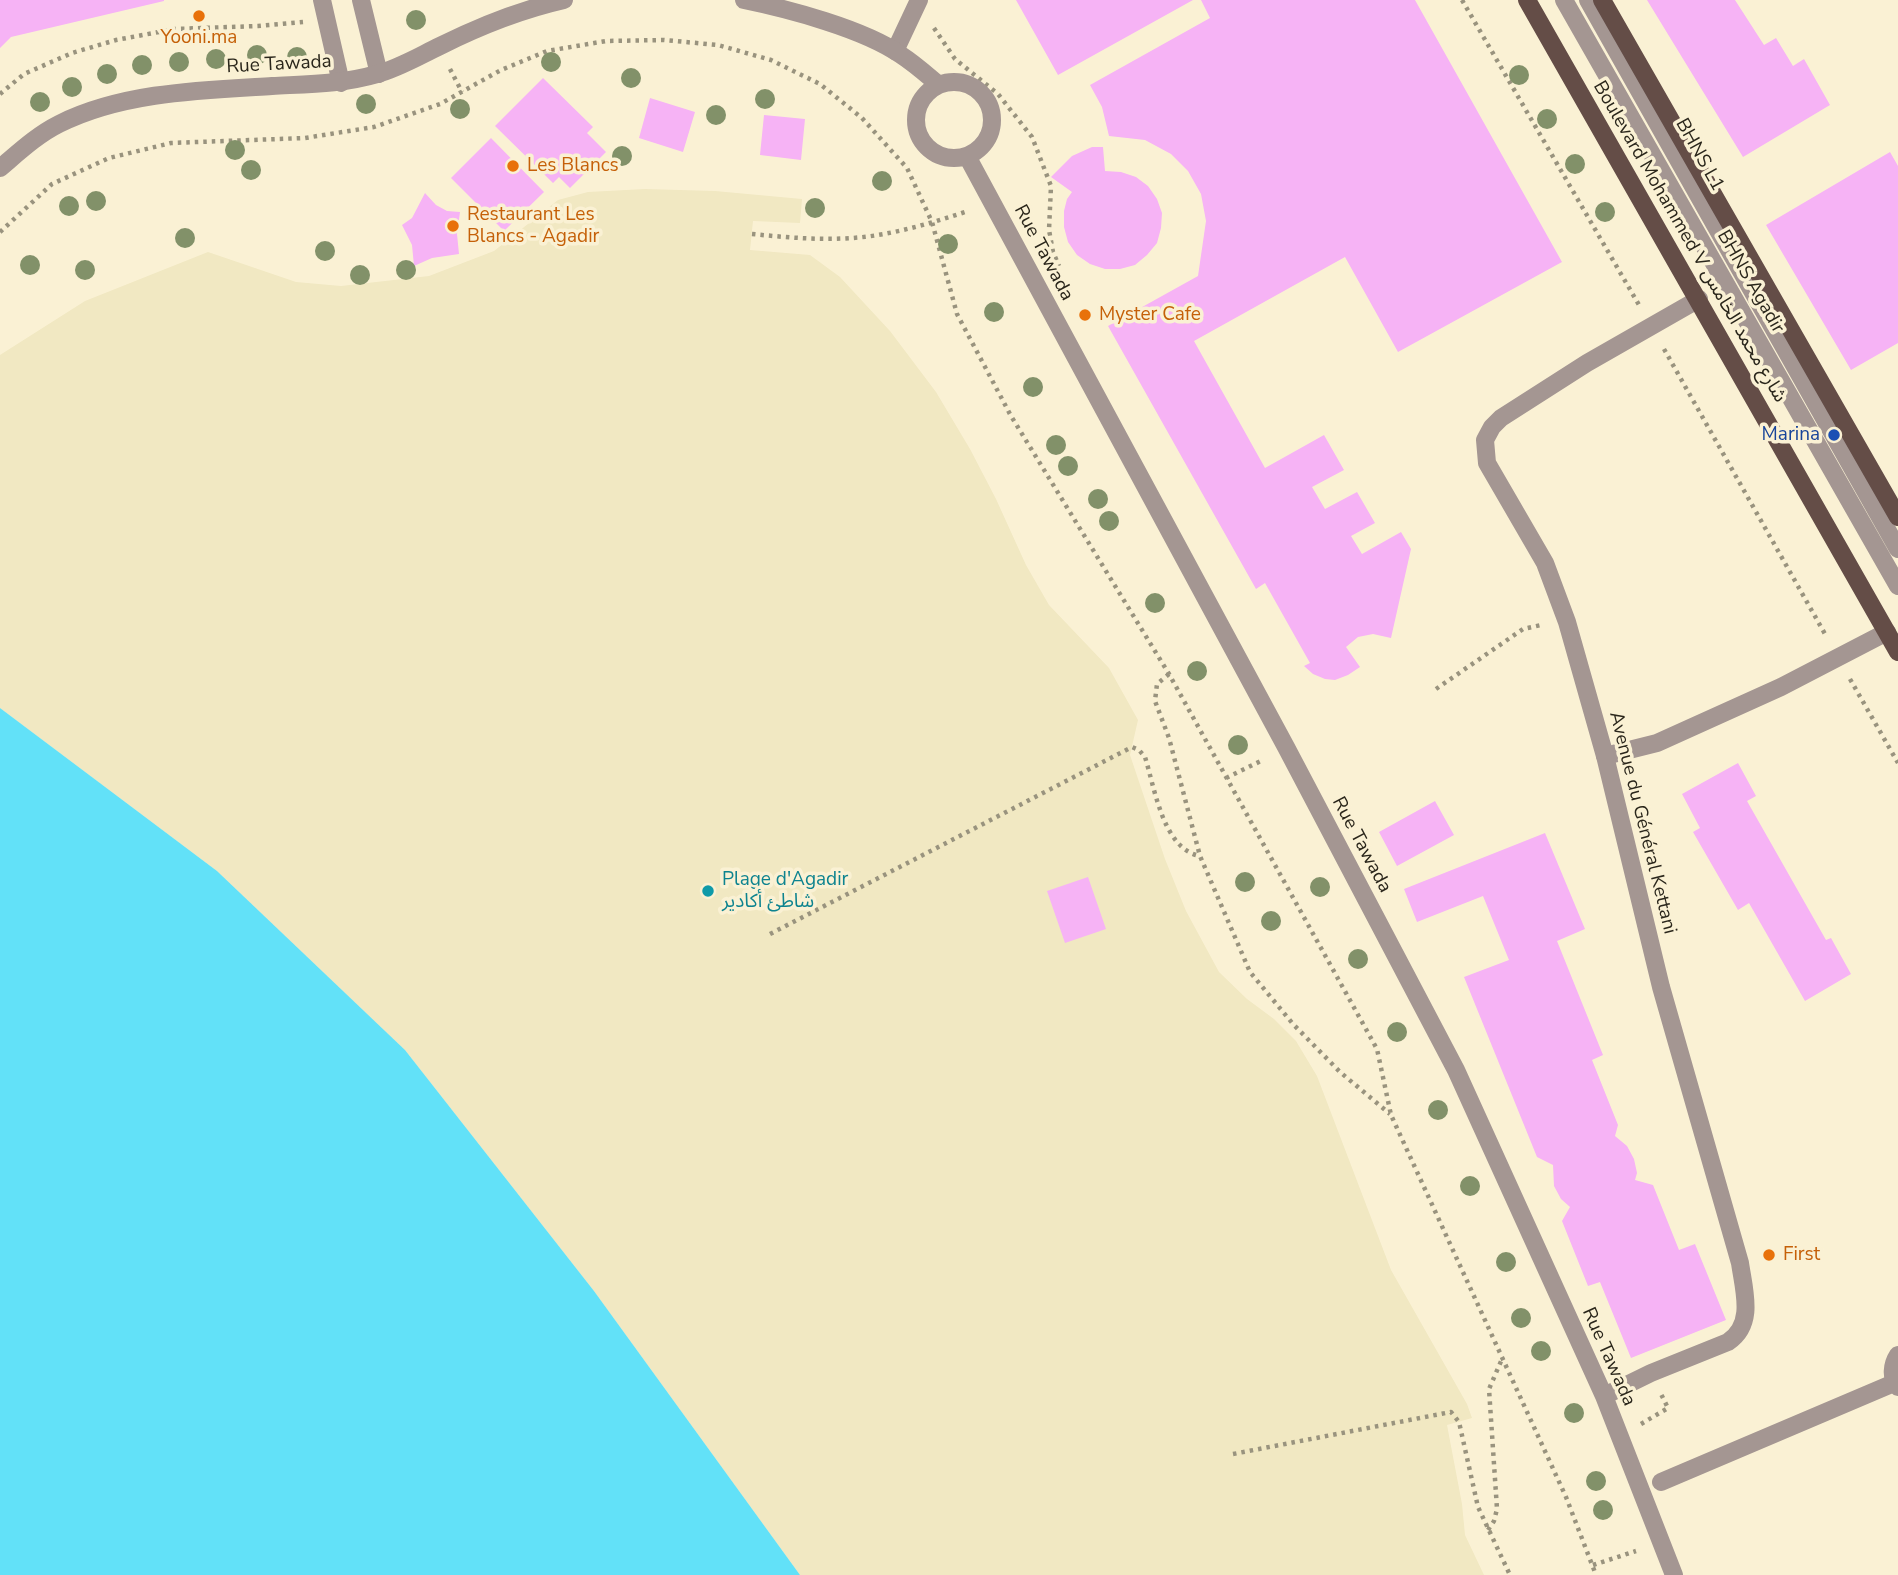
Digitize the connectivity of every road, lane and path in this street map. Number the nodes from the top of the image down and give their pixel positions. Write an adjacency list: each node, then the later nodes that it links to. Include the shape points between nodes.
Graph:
1 (321, 0): 11 (street)
2 (361, 0): 13 (street)
3 (564, 0): 13 (street, Rue Tawada, via 486,24)
4 (744, 0): 12 (street, via 816,18)
5 (919, 0): 12 (street)
6 (1462, 0): 24 (path)
7 (1527, 0): 23 (main road, Boulevard Mohammed V شارع محمد الخامس)
8 (1564, 0): 27 (street, BHNS Agadir)
9 (1588, 0): 26 (street, BHNS L1)
10 (1602, 0): 25 (main road)
11 (327, 19): 14 (street); 16 (path, via 175,29 116,40 24,74)
12 (895, 51): 15 (street)
13 (379, 74): 14 (street, Rue Tawada)
14 (341, 83): 18 (street, Rue Tawada, via 198,90 98,109 28,143)
15 (939, 85): 17 (street, via 921,102 917,114 921,139 941,156); 17 (street, via 964,83 984,96 989,107 992,119 986,142)
16 (0, 94)
17 (967, 156): 44 (street, Rue Tawada, via 1456,1070)
18 (0, 168)
19 (969, 210): 20 (path)
20 (932, 222): 21 (path, via 907,168 862,118 820,84 771,60 718,45 664,40 606,41 547,51 440,104 374,127 304,138 171,143 109,158 52,184); 22 (path, via 876,235 802,239); 32 (path, via 957,314 1011,416)
21 (0, 232)
22 (752, 234)
23 (1699, 299): 24 (street, Avenue du Général Kettani); 29 (main road, Boulevard Mohammed V شارع محمد الخامس)
24 (1651, 326): 28 (street, Avenue du Général Kettani, via 1501,418 1485,440 1488,463 1545,563); 31 (path)
25 (1898, 517)
26 (1898, 549)
27 (1898, 586)
28 (1566, 618): 33 (path, via 1523,629); 35 (street, Avenue du Général Kettani)
29 (1887, 632): 30 (main road, Boulevard Mohammed V شارع محمد الخامس); 31 (street)
30 (1898, 652)
31 (1838, 657): 35 (street, via 1657,743); 36 (path)
32 (1168, 674): 37 (path); 38 (path, via 1157,684 1155,701)
33 (1436, 689)
34 (1275, 754): 37 (path)
35 (1605, 756): 44 (street, Avenue du Général Kettani, via 1661,987 1740,1263 1746,1309 1745,1323 1728,1342)
36 (1898, 763)
37 (1226, 778): 40 (path, via 1377,1049)
38 (1200, 856): 39 (path, via 1176,844 1145,757 1132,747); 40 (path, via 1250,972 1340,1072)
39 (770, 934)
40 (1391, 1115): 42 (path)
41 (1898, 1354): 43 (street, via 1893,1363)
42 (1502, 1359): 47 (path, via 1489,1389 1497,1509); 49 (path)
43 (1896, 1385): 46 (street)
44 (1604, 1396): 52 (street, Rue Tawada)
45 (1233, 1454): 47 (path, via 1451,1412 1459,1422 1478,1507)
46 (1661, 1482)
47 (1488, 1530): 50 (path)
48 (1647, 1548): 49 (path)
49 (1592, 1565): 51 (path)
50 (1510, 1575)
51 (1596, 1575)
52 (1674, 1575)

